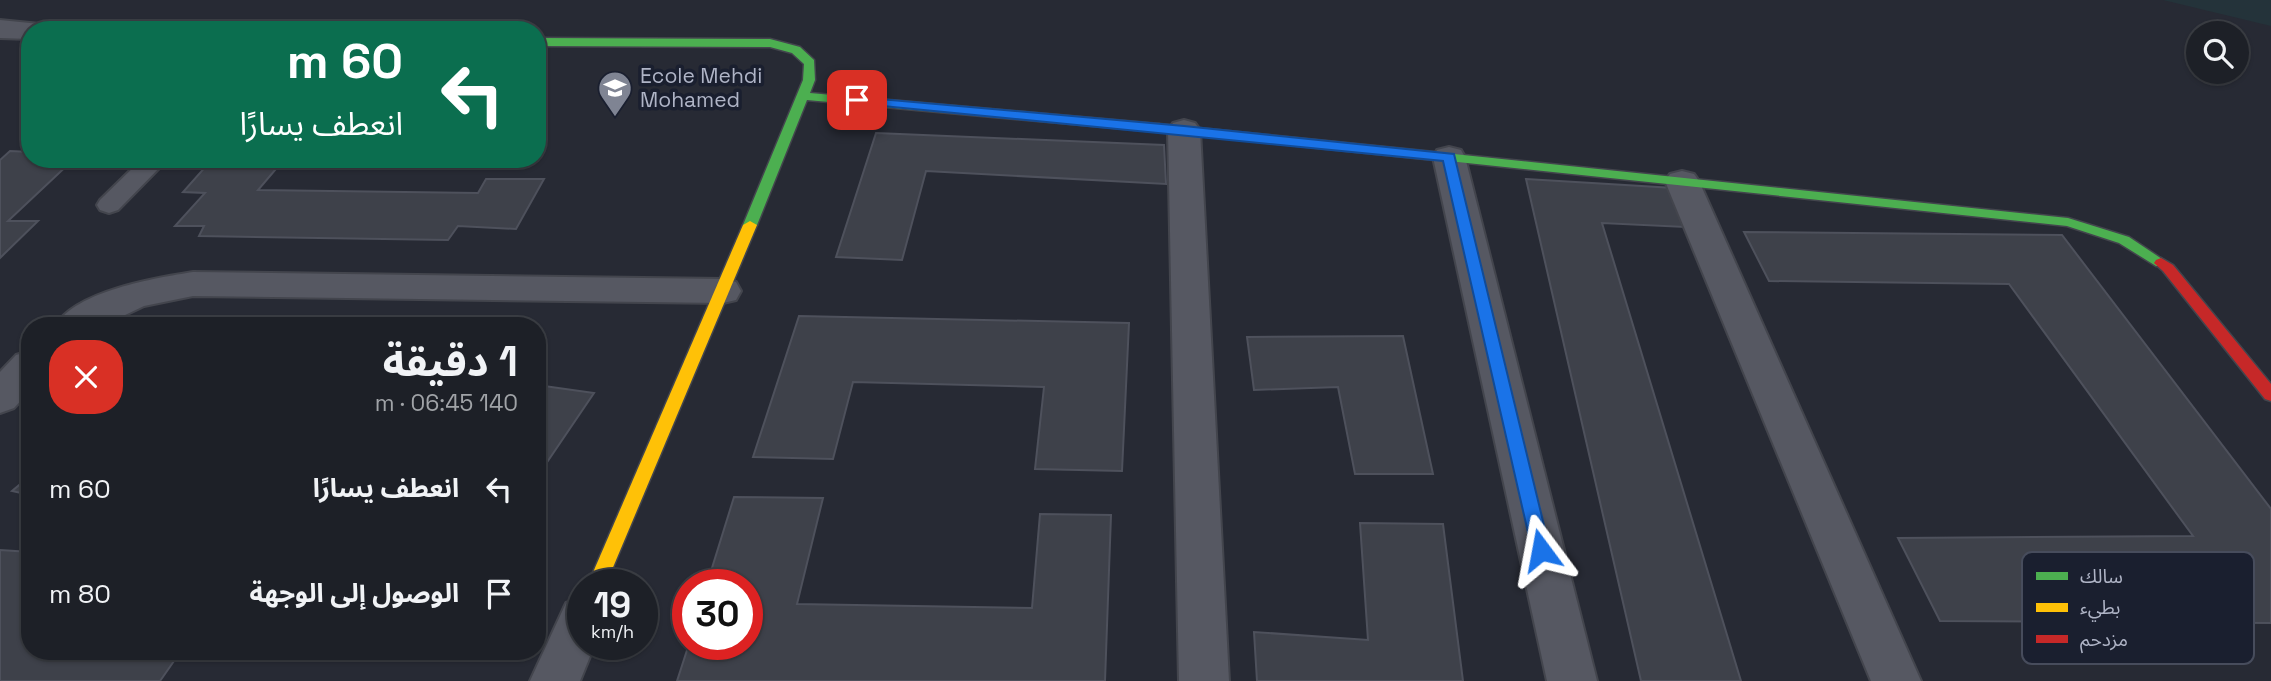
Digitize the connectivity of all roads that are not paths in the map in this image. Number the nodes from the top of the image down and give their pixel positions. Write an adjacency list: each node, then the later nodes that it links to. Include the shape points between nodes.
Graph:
1 (0, 29): 2 (street)
2 (21, 30)
3 (546, 42): 4 (street, via 784,45 810,63)
4 (802, 96): 5 (street); 10 (street)
5 (1184, 130): 6 (street); 18 (street)
6 (1449, 157): 8 (street); 19 (street)
7 (147, 168): 9 (lane)
8 (1682, 181): 13 (street, via 2068,222 2096,229 2148,253 2168,268); 20 (street)
9 (109, 205)
10 (723, 291): 11 (street, via 193,284 135,296); 15 (street)
11 (90, 317)
12 (21, 375): 14 (street)
13 (2271, 396)
14 (0, 398)
15 (603, 569)
16 (567, 654): 17 (street)
17 (555, 681)
18 (1204, 681)
19 (1572, 681)
20 (1896, 681)

